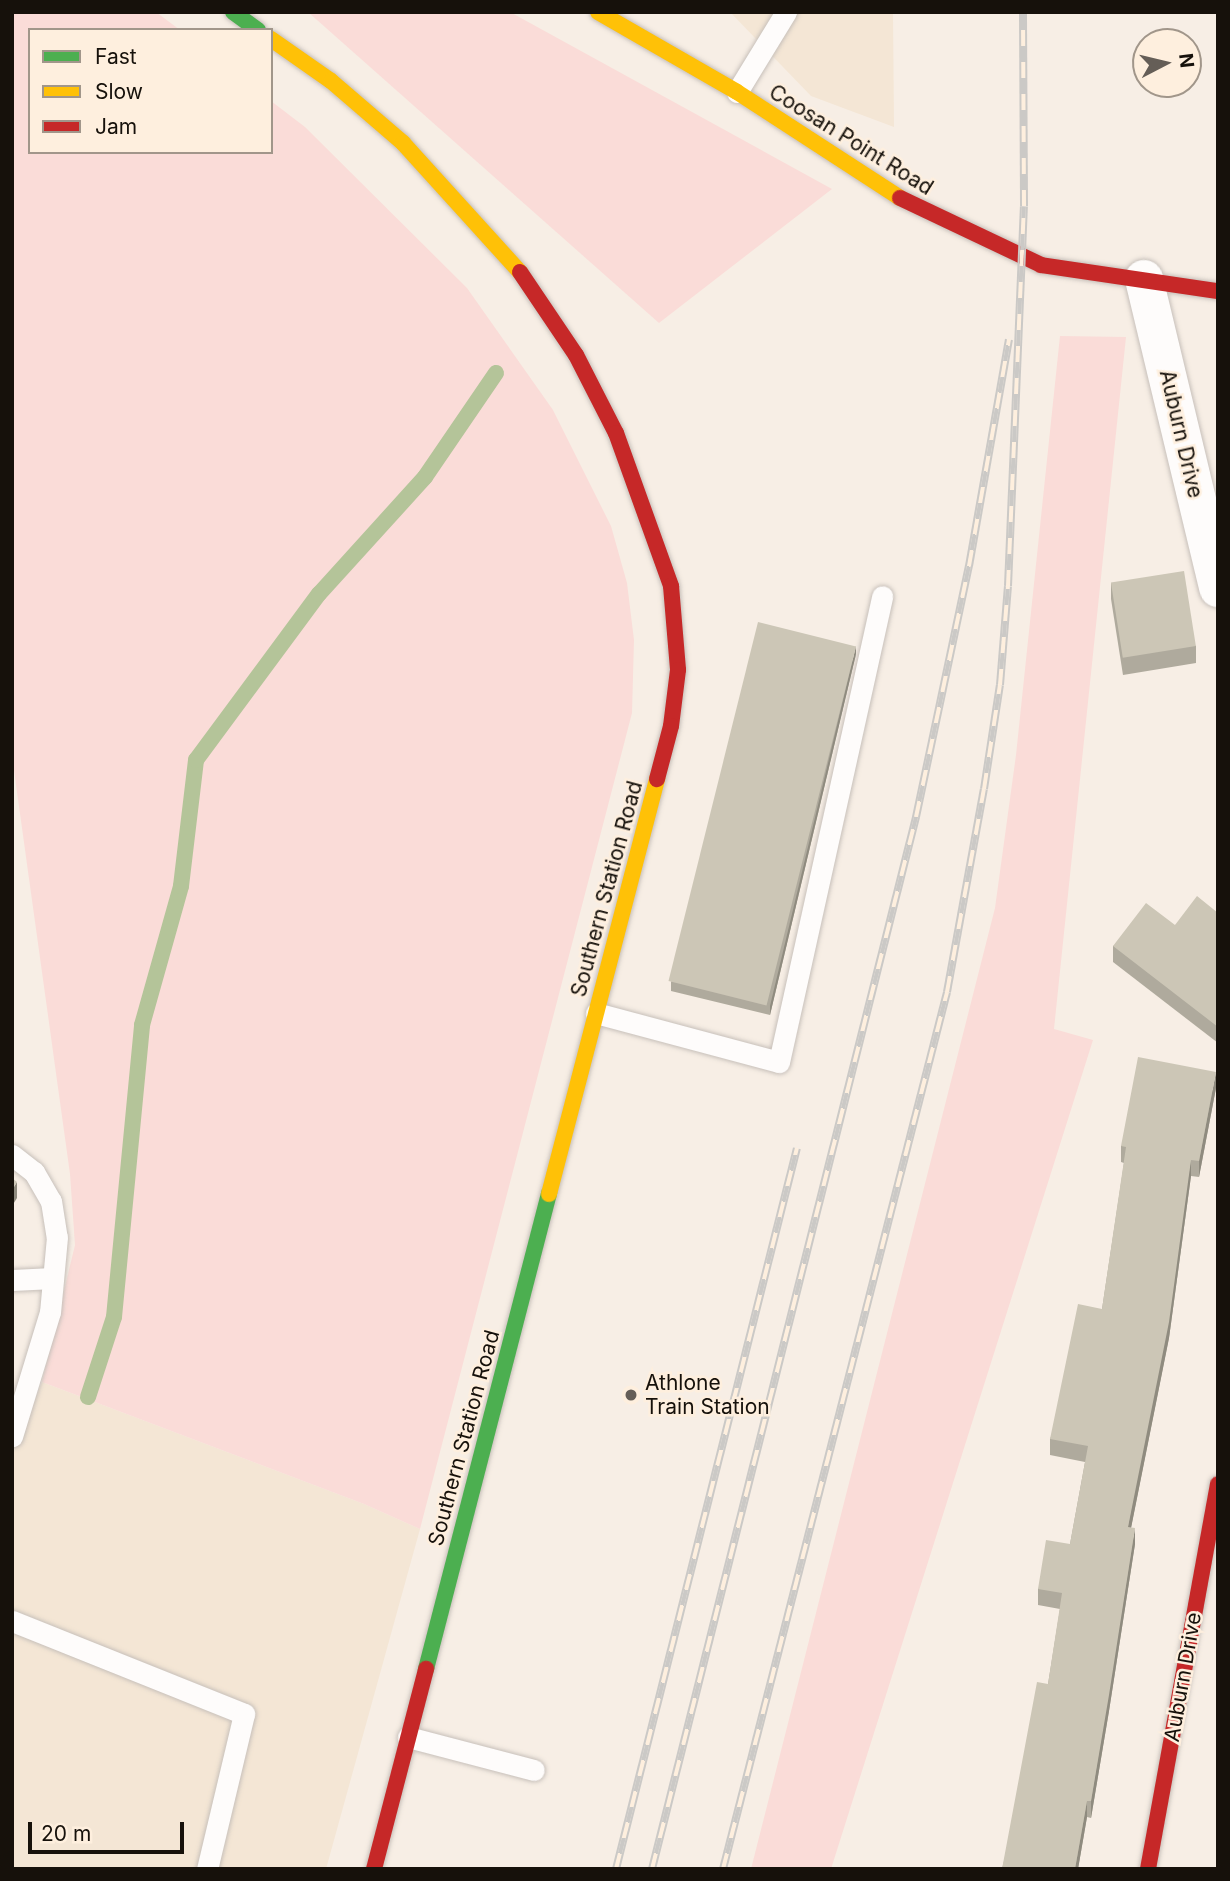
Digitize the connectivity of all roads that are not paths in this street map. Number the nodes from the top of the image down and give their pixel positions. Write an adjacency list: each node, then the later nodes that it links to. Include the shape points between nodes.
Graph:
1 (233, 12): 4 (street)
2 (598, 12): 6 (street, Coosan Point Road)
3 (786, 12): 6 (lane)
4 (255, 28)
5 (273, 40): 11 (street, Southern Station Road, via 331,81 403,144 535,291 576,355 616,433 650,522 671,586 678,670 671,726)
6 (737, 92): 7 (street, Coosan Point Road, via 912,206 1041,265)
7 (1144, 279): 8 (street, Coosan Point Road); 9 (street, Auburn Drive)
8 (1218, 291)
9 (1218, 588)
10 (882, 596): 11 (lane, via 779,1062)
11 (596, 1013): 18 (street, Southern Station Road)
12 (12, 1155): 13 (lane, via 34,1172 51,1201 57,1237)
13 (52, 1278): 14 (lane); 15 (lane, via 50,1312)
14 (12, 1280)
15 (12, 1436)
16 (1218, 1484): 22 (street, Auburn Drive)
17 (12, 1621): 20 (lane, via 244,1714)
18 (408, 1737): 19 (lane); 21 (street, Southern Station Road)
19 (534, 1770)
20 (207, 1869)
21 (374, 1869)
22 (1148, 1869)

